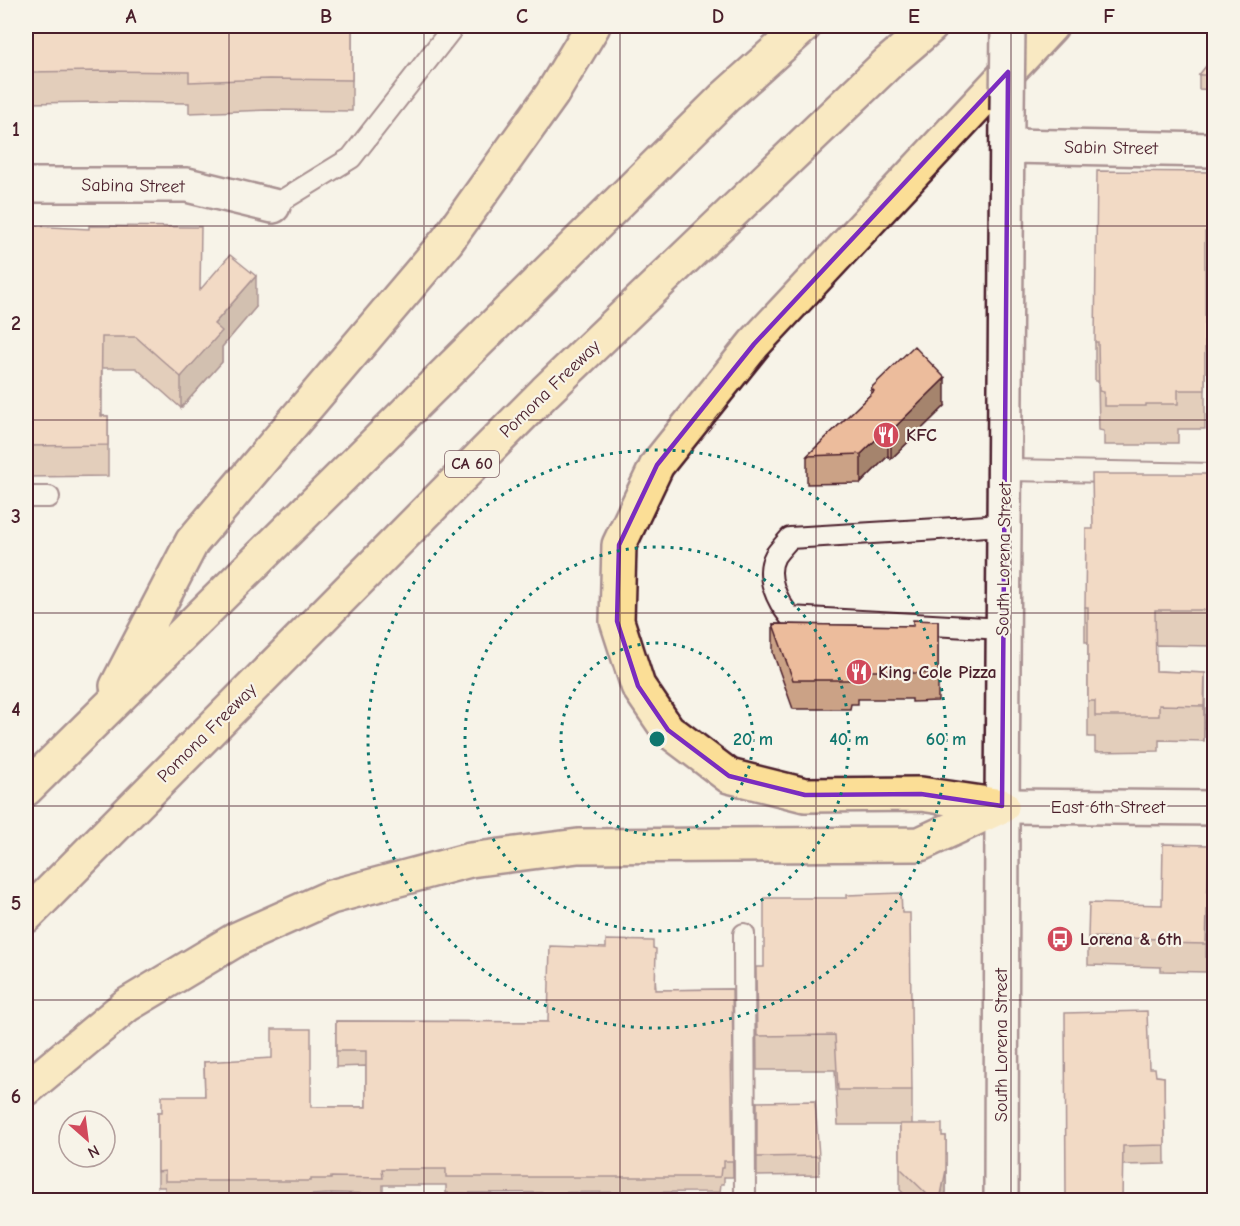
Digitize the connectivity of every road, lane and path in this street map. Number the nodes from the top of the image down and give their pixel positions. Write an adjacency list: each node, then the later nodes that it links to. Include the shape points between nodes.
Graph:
1 (454, 26): 10 (lane, via 351,158)
2 (593, 26): 17 (highway, via 552,94 447,241 192,542)
3 (804, 26): 17 (highway, via 724,98)
4 (932, 26): 21 (highway, Pomona Freeway / CA 60, via 888,63 529,408)
5 (1008, 26): 7 (main road, South Lorena Street, bridge)
6 (1051, 26): 19 (highway, via 754,344 657,465 619,545 617,621 638,686 668,730 729,776 805,795 921,794)
7 (1007, 146): 8 (main road, Sabin Street); 11 (main road, South Lorena Street)
8 (1215, 150)
9 (26, 185): 10 (main road, Sabina Street, via 187,185)
10 (273, 206)
11 (1004, 470): 12 (lane); 15 (main road, South Lorena Street)
12 (1215, 474)
13 (49, 496): 14 (lane)
14 (26, 497)
15 (1004, 525): 16 (main road, South Lorena Street); 16 (lane, via 790,538 774,558 771,579 779,602 790,617)
16 (1003, 629): 19 (main road, South Lorena Street)
17 (104, 713): 18 (highway)
18 (26, 789)
19 (1002, 806): 20 (main road, East 6th Street); 23 (highway, via 920,844 578,846 470,860 331,897 237,939 127,1005); 25 (main road, South Lorena Street)
20 (1215, 808)
21 (26, 916)
22 (744, 934): 24 (lane)
23 (26, 1089)
24 (745, 1200)
25 (1001, 1200)

